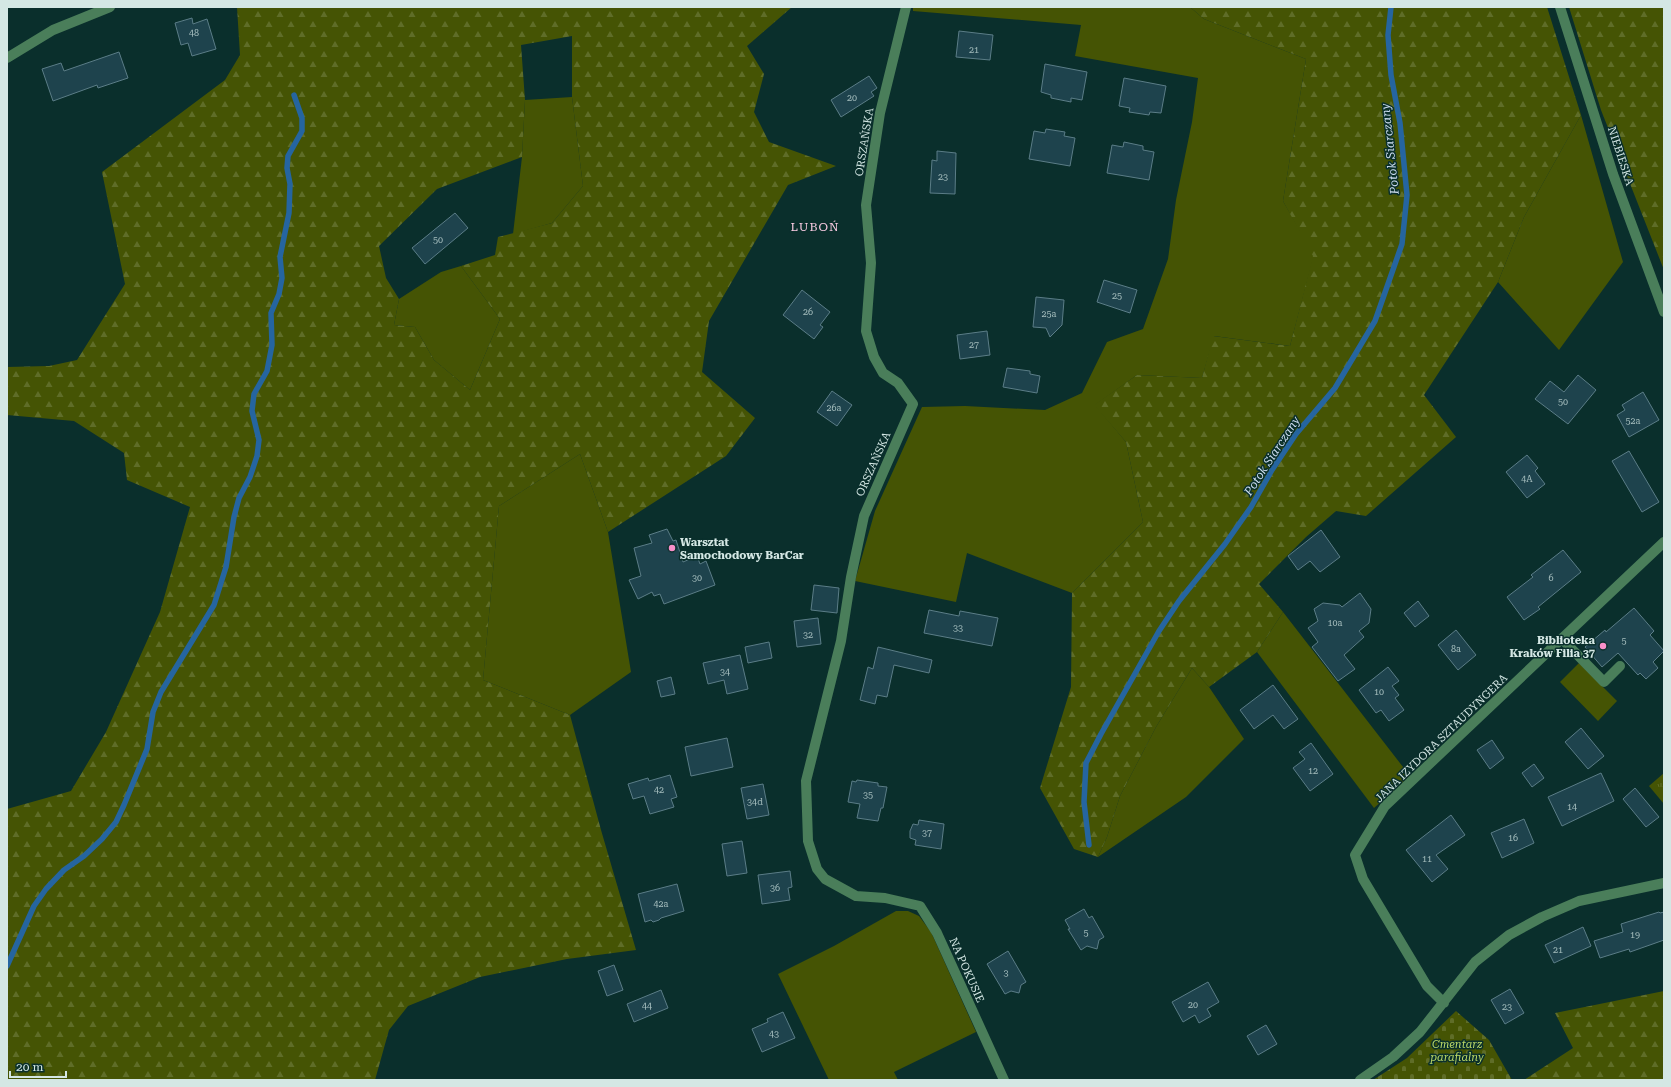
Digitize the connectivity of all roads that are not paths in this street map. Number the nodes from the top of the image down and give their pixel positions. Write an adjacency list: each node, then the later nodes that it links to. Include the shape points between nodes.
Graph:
1 (110, 7): 4 (street, via 53,30)
2 (906, 7): 10 (street, ORSZAŃSKA, via 880,113 866,205 871,263 866,331 874,357 884,373 898,383 913,404 864,516 841,641 806,780 808,841 817,869 825,879 856,896)
3 (1560, 7): 5 (street, NIEBIESKA, via 1613,174)
4 (7, 58)
5 (1664, 312)
6 (1664, 542): 7 (street, JANA IZYDORA SZTAUDYNGERA)
7 (1562, 639): 8 (street, via 1604,682); 11 (street, JANA IZYDORA SZTAUDYNGERA, via 1385,806 1355,855 1362,879 1426,986)
8 (1620, 666)
9 (1664, 883): 11 (street, via 1579,901 1516,931 1475,962)
10 (885, 898): 12 (street, NA POKUSIE, via 920,906 937,933)
11 (1444, 1003): 13 (street, via 1420,1032 1393,1057)
12 (1004, 1080)
13 (1360, 1080)

